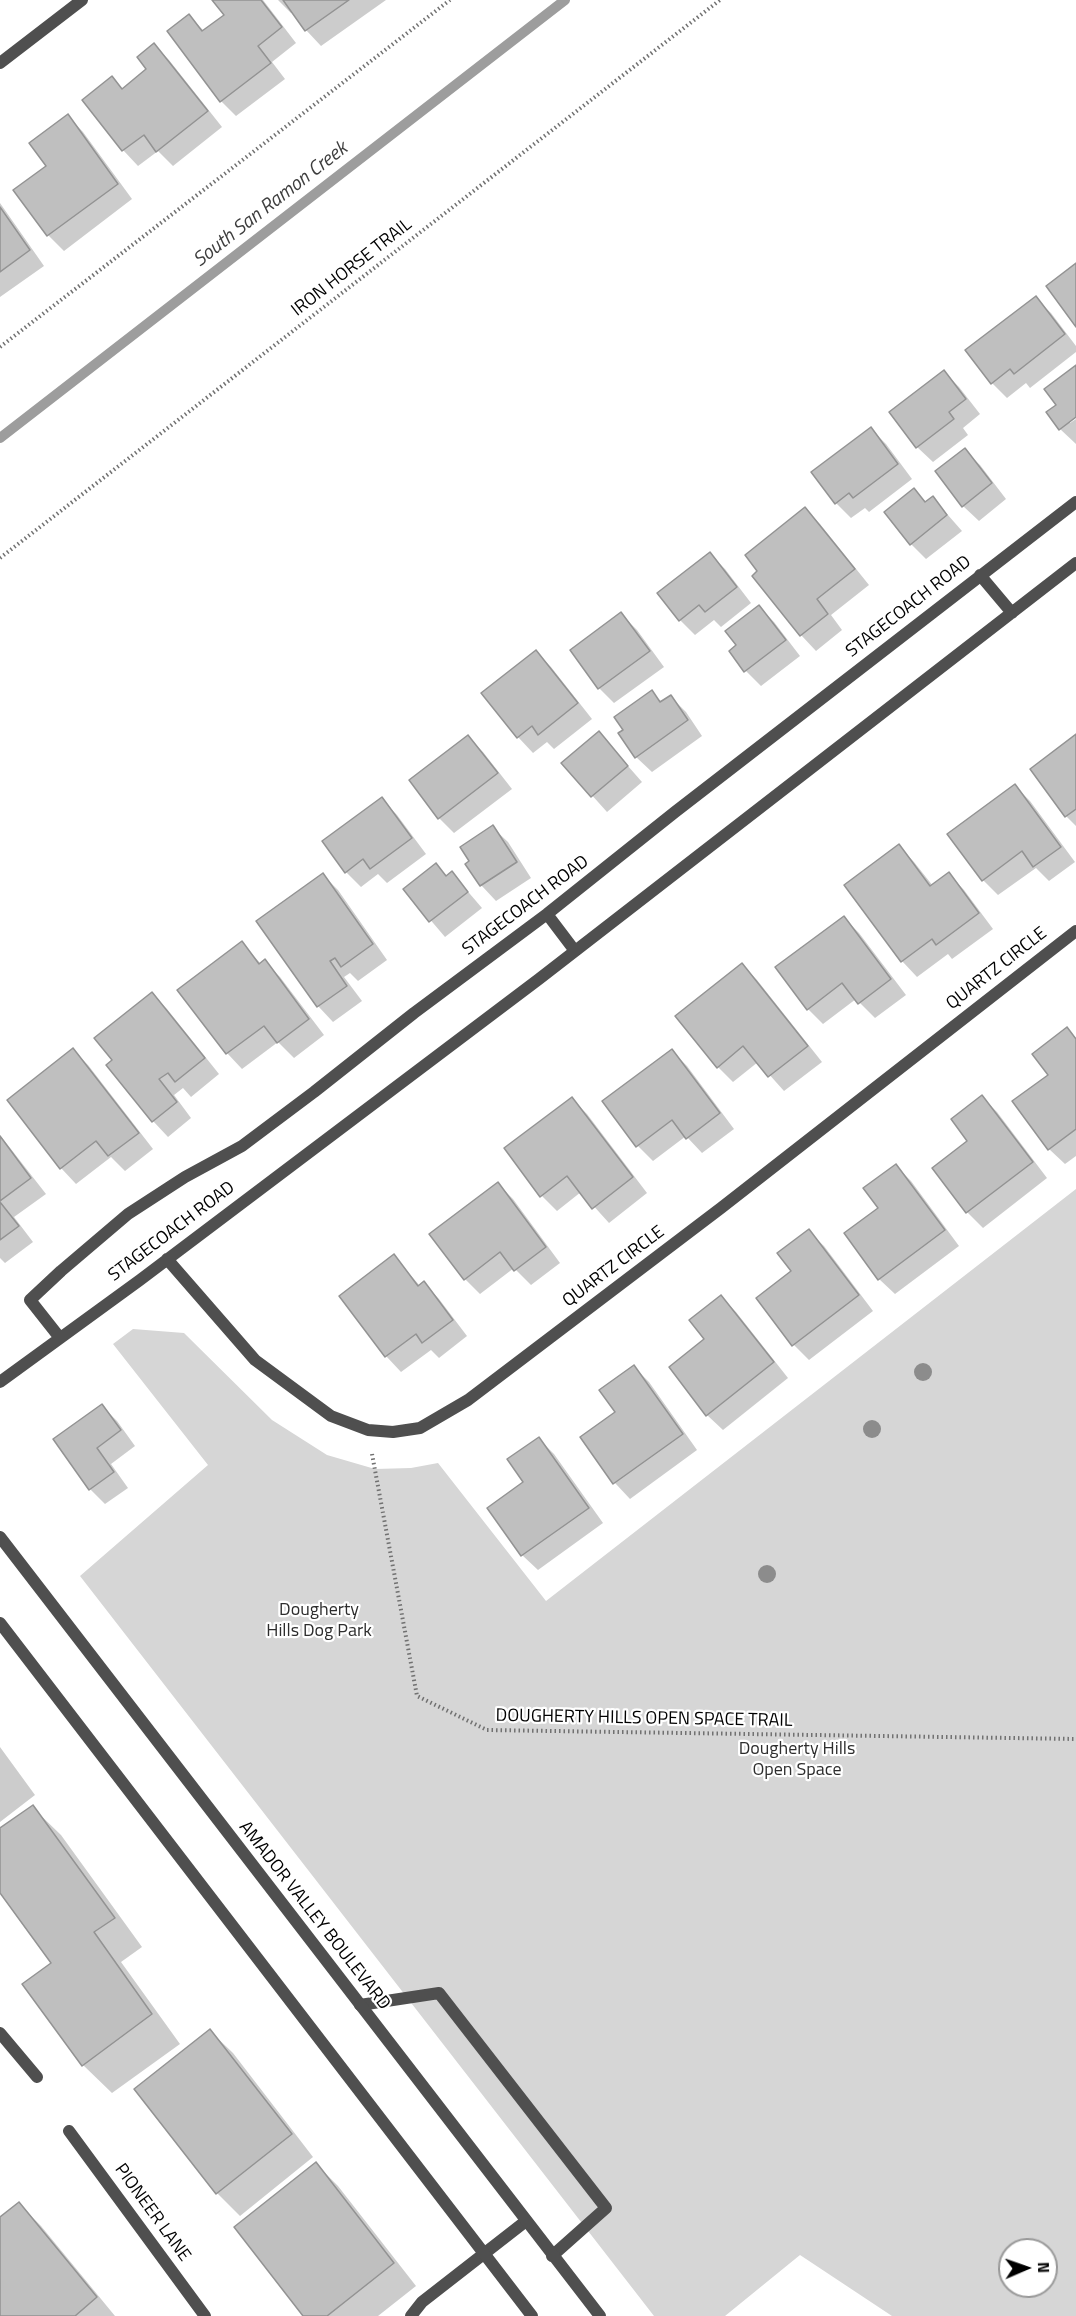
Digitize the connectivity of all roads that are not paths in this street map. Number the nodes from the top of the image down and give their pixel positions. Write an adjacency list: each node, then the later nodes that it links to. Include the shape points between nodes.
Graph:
1 (82, 0): 2 (street)
2 (0, 63)
3 (1076, 502): 5 (street, STAGECOACH ROAD)
4 (1076, 563): 6 (street, STAGECOACH ROAD)
5 (980, 575): 6 (street); 7 (street, STAGECOACH ROAD)
6 (1012, 613): 9 (street, STAGECOACH ROAD)
7 (547, 914): 9 (street); 11 (street, STAGECOACH ROAD, via 242,1146 128,1215 61,1271 30,1300)
8 (1076, 931): 10 (street, QUARTZ CIRCLE, via 468,1400 420,1428 368,1430 331,1416 255,1359)
9 (575, 951): 10 (street, STAGECOACH ROAD)
10 (167, 1259): 11 (street, STAGECOACH ROAD)
11 (60, 1338): 12 (street, STAGECOACH ROAD)
12 (0, 1382)
13 (0, 1537): 15 (street, AMADOR VALLEY BOULEVARD)
14 (0, 1623): 20 (street)
15 (360, 2005): 19 (street, AMADOR VALLEY BOULEVARD); 21 (street, via 439,1993 606,2208)
16 (0, 2033): 17 (street)
17 (37, 2077)
18 (69, 2131): 22 (street, PIONEER LANE)
19 (526, 2221): 20 (street); 21 (street, AMADOR VALLEY BOULEVARD)
20 (484, 2254): 23 (street, via 422,2302); 24 (street)
21 (552, 2256): 25 (street, AMADOR VALLEY BOULEVARD)
22 (205, 2316)
23 (411, 2316)
24 (532, 2316)
25 (600, 2316)

